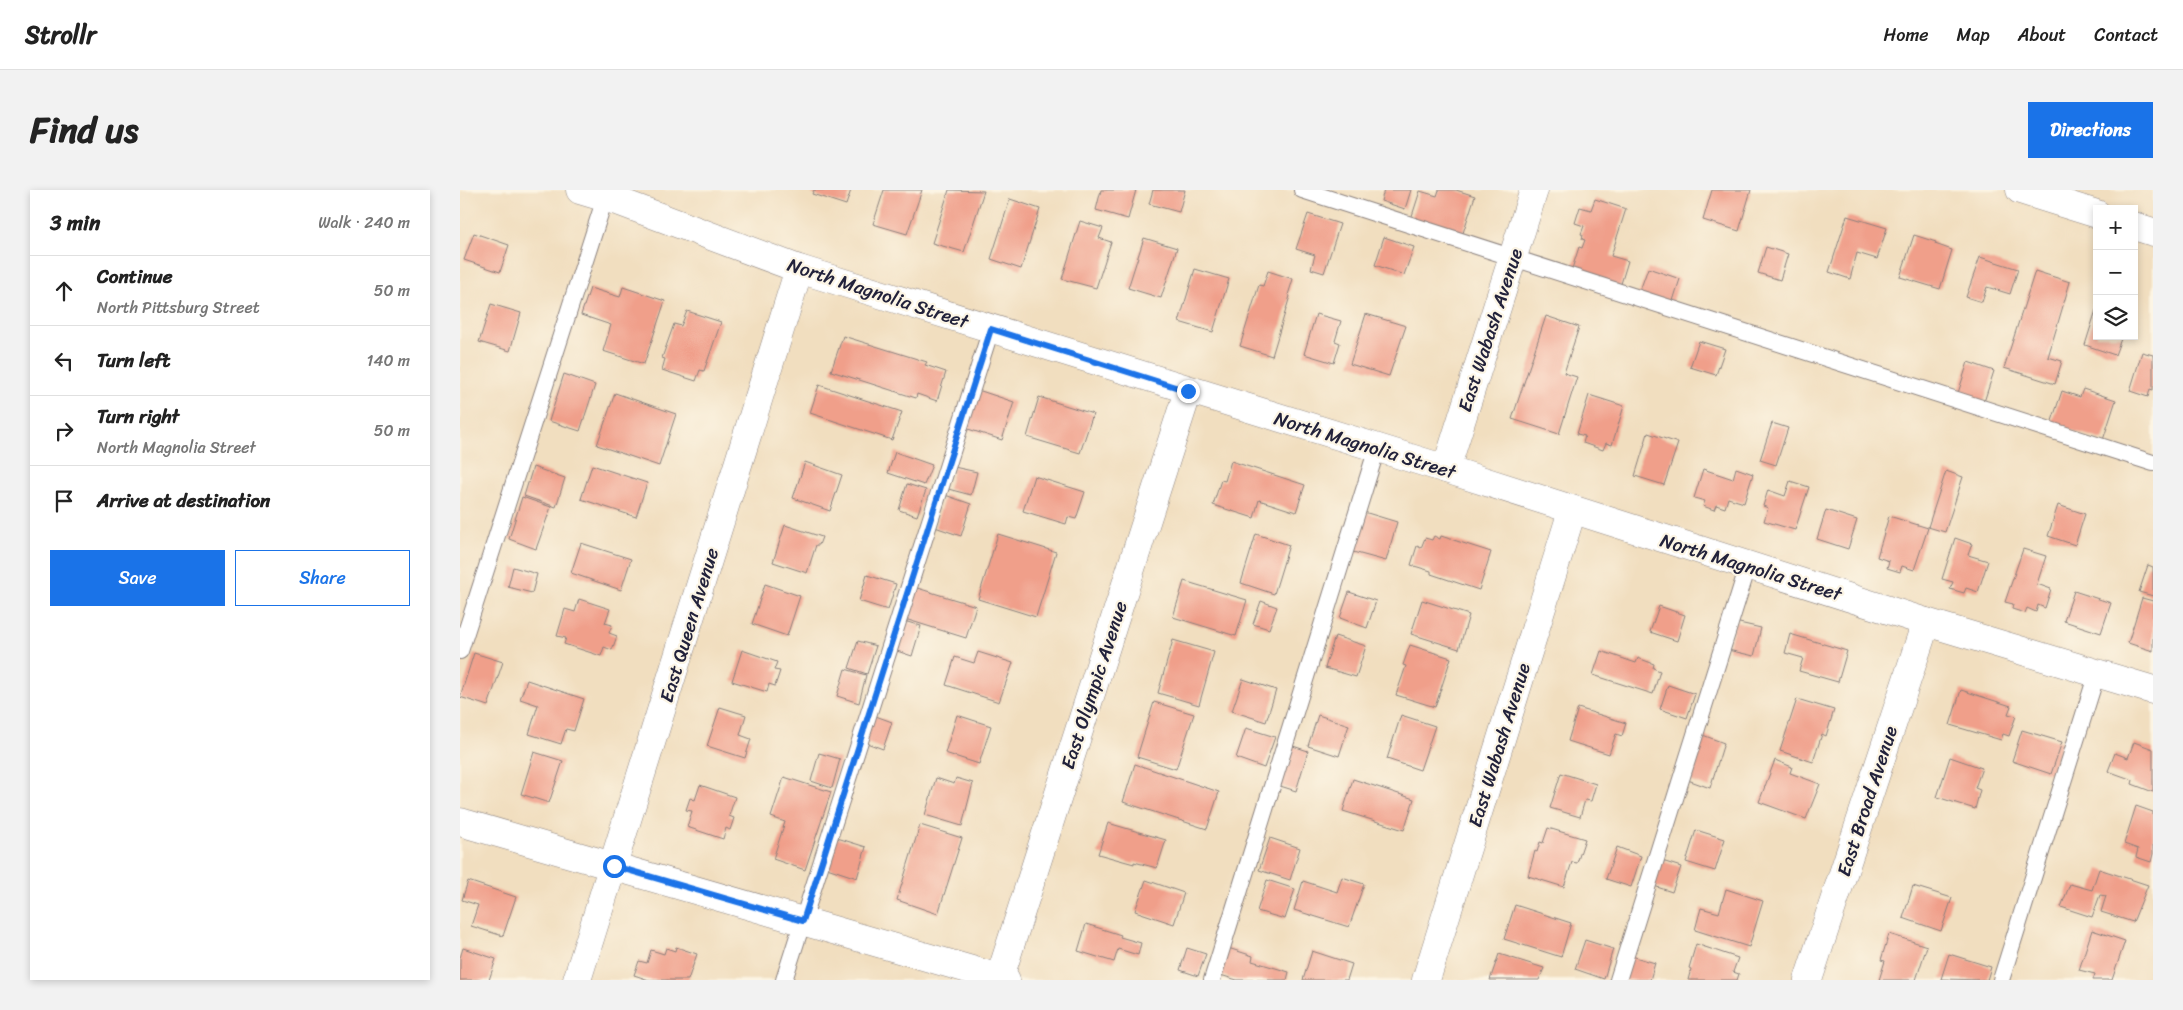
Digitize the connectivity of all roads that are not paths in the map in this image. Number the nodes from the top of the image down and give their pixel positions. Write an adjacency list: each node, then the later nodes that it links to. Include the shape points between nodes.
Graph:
1 (580, 190): 5 (street, North Magnolia Street)
2 (1302, 190): 9 (lane)
3 (1534, 190): 9 (street, East Wabash Avenue)
4 (2020, 190): 6 (street)
5 (616, 197): 10 (street, North Magnolia Street); 19 (lane)
6 (2093, 213)
7 (2138, 227): 8 (street)
8 (2153, 232)
9 (1513, 258): 14 (lane); 15 (street, East Wabash Avenue)
10 (799, 269): 11 (street, North Magnolia Street); 23 (street, East Queen Avenue)
11 (991, 329): 12 (street, North Magnolia Street); 24 (lane)
12 (1188, 391): 13 (street, North Magnolia Street); 25 (street, East Olympic Avenue)
13 (1377, 448): 15 (street, North Magnolia Street); 28 (lane)
14 (2153, 463)
15 (1446, 469): 16 (street, North Magnolia Street)
16 (1572, 511): 17 (street, North Magnolia Street); 29 (street, East Wabash Avenue)
17 (1748, 566): 18 (street, North Magnolia Street); 30 (lane)
18 (1926, 622): 20 (street, North Magnolia Street); 31 (street, East Broad Avenue)
19 (460, 651)
20 (2097, 673): 21 (street, North Magnolia Street); 32 (lane)
21 (2153, 690)
22 (460, 822): 23 (street)
23 (614, 866): 24 (street); 26 (street, East Queen Avenue)
24 (803, 921): 25 (street); 27 (lane)
25 (1002, 979)
26 (577, 980)
27 (784, 980)
28 (1212, 980)
29 (1426, 980)
30 (1618, 980)
31 (1808, 980)
32 (2001, 980)

